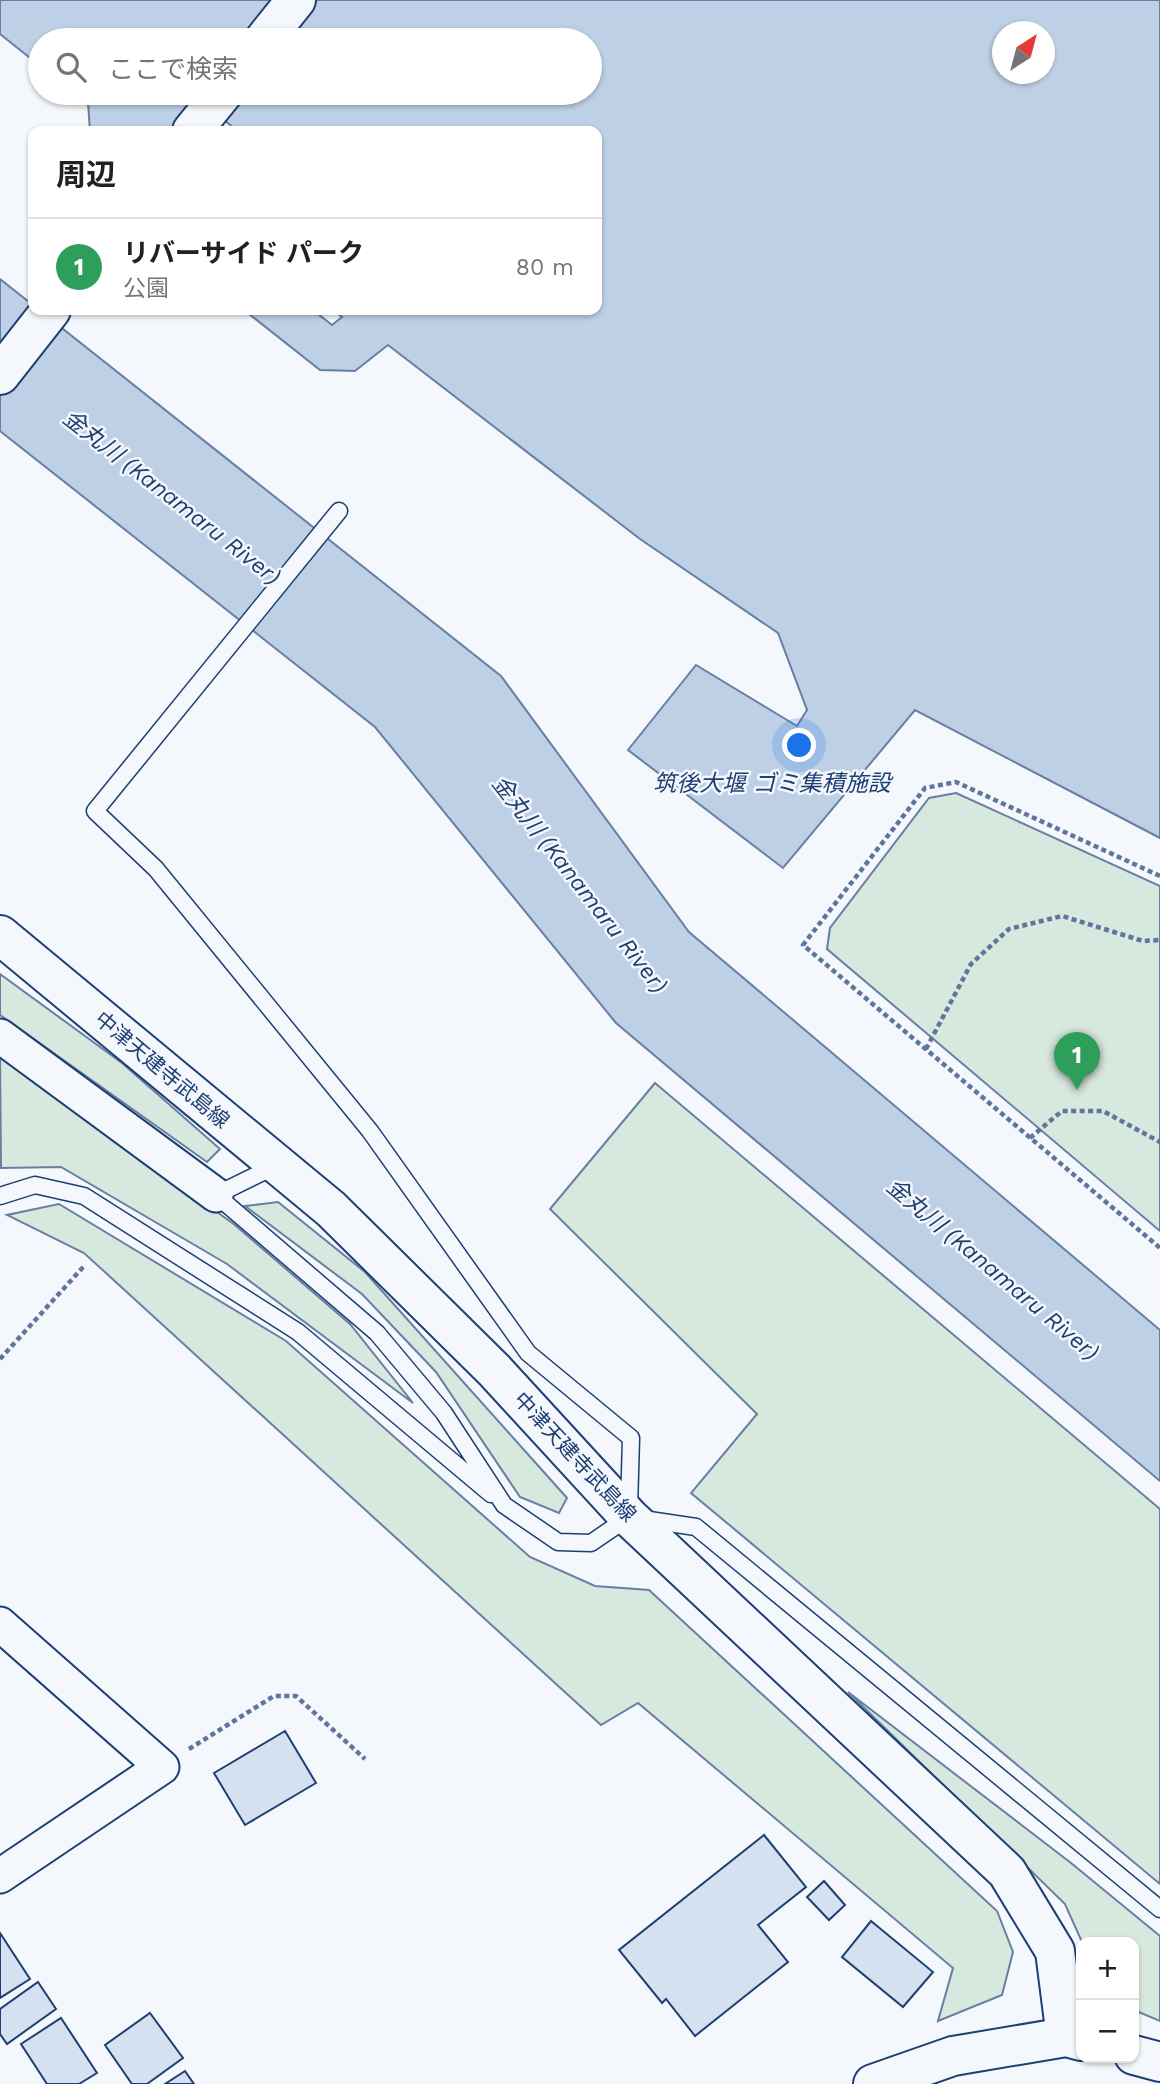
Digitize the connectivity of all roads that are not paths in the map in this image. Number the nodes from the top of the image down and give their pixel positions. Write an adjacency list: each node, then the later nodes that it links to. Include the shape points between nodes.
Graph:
1 (296, 0): 2 (main road)
2 (274, 28)
3 (213, 105): 4 (main road)
4 (196, 126)
5 (47, 315): 6 (main road)
6 (0, 374)
7 (339, 511): 14 (lane, via 95,811 156,869 370,1131 528,1353 631,1438)
8 (0, 935): 10 (main road, 中津天建寺武島線)
9 (0, 1035): 11 (street)
10 (277, 1165): 11 (lane); 14 (main road, 中津天建寺武島線, via 331,1209 494,1370)
11 (216, 1195): 13 (lane, via 377,1333 444,1413)
12 (0, 1196): 13 (lane, via 35,1185 84,1196 298,1332)
13 (504, 1505): 14 (lane, via 558,1542 591,1543)
14 (629, 1517): 17 (lane, via 696,1527); 18 (main road, 中津天建寺武島線, via 1007,1872 1055,1951)
15 (0, 1624): 16 (street, via 162,1766)
16 (0, 1876)
17 (1160, 1909)
18 (1073, 2039): 21 (main road, via 953,2056)
19 (1139, 2056): 20 (main road)
20 (1160, 2062)
21 (873, 2084)

